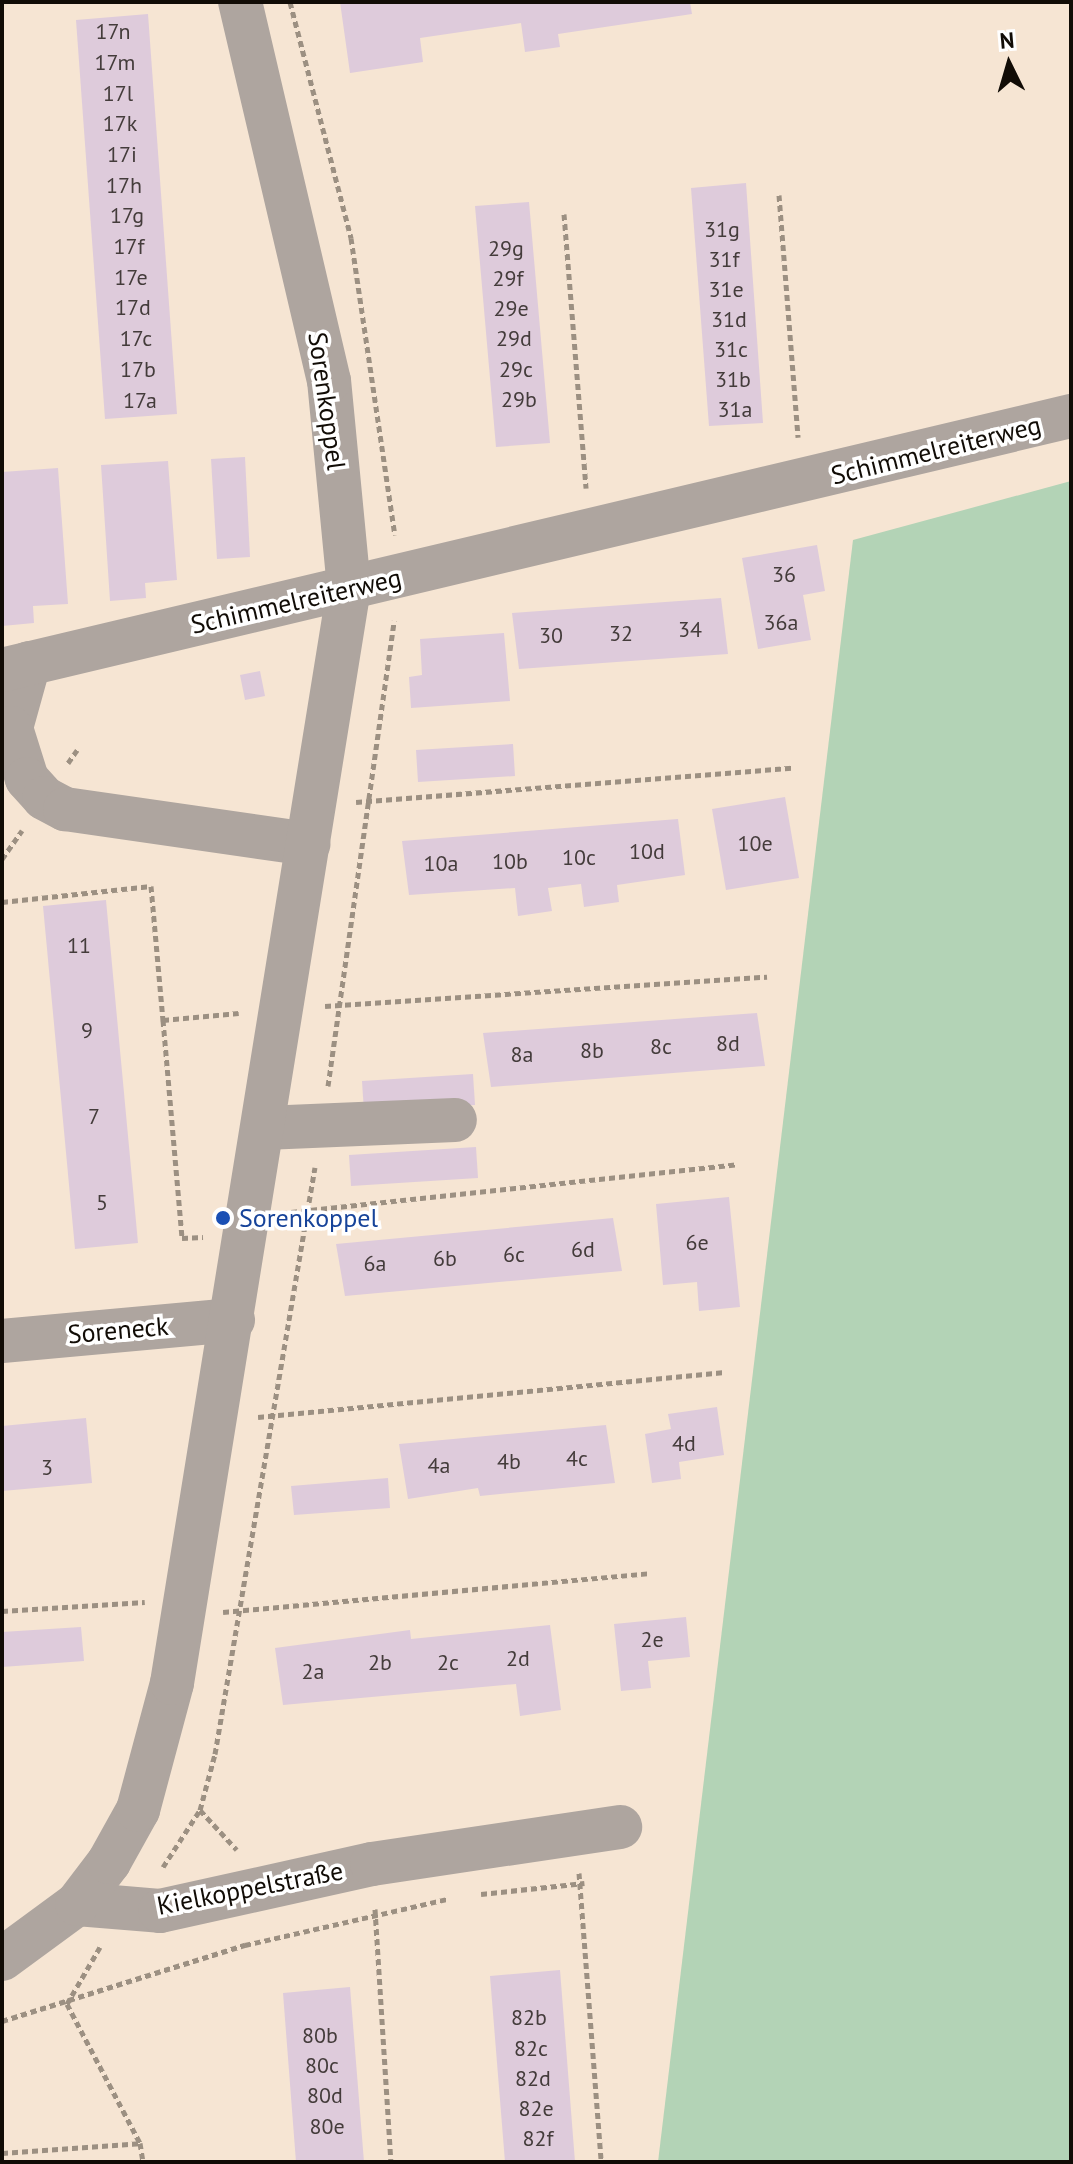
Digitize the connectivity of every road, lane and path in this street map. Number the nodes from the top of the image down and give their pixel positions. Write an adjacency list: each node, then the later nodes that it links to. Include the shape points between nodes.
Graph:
1 (240, 2): 7 (street, Sorenkoppel, via 329,381)
2 (779, 195): 5 (path, Schimmelreiterweg)
3 (564, 214): 6 (path)
4 (1071, 416): 5 (street, Schimmelreiterweg)
5 (801, 483): 6 (street, Schimmelreiterweg)
6 (590, 533): 7 (street, Schimmelreiterweg)
7 (349, 588): 8 (street, Schimmelreiterweg); 10 (street, Sorenkoppel)
8 (16, 667): 10 (street, via 11,728 27,779 44,798 65,809)
9 (792, 768): 10 (path)
10 (312, 825): 13 (street, Sorenkoppel)
11 (2, 902): 14 (path, via 151,886)
12 (767, 977): 13 (path)
13 (282, 1009): 14 (path); 16 (street, Sorenkoppel)
14 (163, 1020): 18 (path, via 182,1238)
15 (455, 1120): 16 (street)
16 (264, 1128): 18 (street, Sorenkoppel)
17 (737, 1164): 18 (path)
18 (248, 1225): 19 (street, Sorenkoppel)
19 (233, 1320): 20 (street, Soreneck); 22 (street, Sorenkoppel)
20 (2, 1341)
21 (725, 1372): 22 (path)
22 (217, 1421): 24 (street, Sorenkoppel)
23 (650, 1573): 24 (path)
24 (188, 1607): 25 (path); 32 (street, Sorenkoppel, via 138,1810)
25 (2, 1611)
26 (620, 1827): 27 (street, Kielkoppelstraße)
27 (562, 1836): 28 (street, Kielkoppelstraße); 29 (path)
28 (372, 1864): 32 (street, Kielkoppelstraße, via 160,1911); 33 (path, Kielkoppelstraße)
29 (584, 1883): 30 (path); 41 (path)
30 (470, 1895)
31 (457, 1897): 33 (path)
32 (77, 1904): 34 (street)
33 (375, 1912): 35 (path); 40 (path, Kielkoppelstraße)
34 (2, 1959)
35 (67, 2004): 36 (path); 37 (path)
36 (2, 2021)
37 (140, 2143): 38 (path); 39 (path)
38 (2, 2153)
39 (143, 2162)
40 (391, 2162)
41 (601, 2162)

